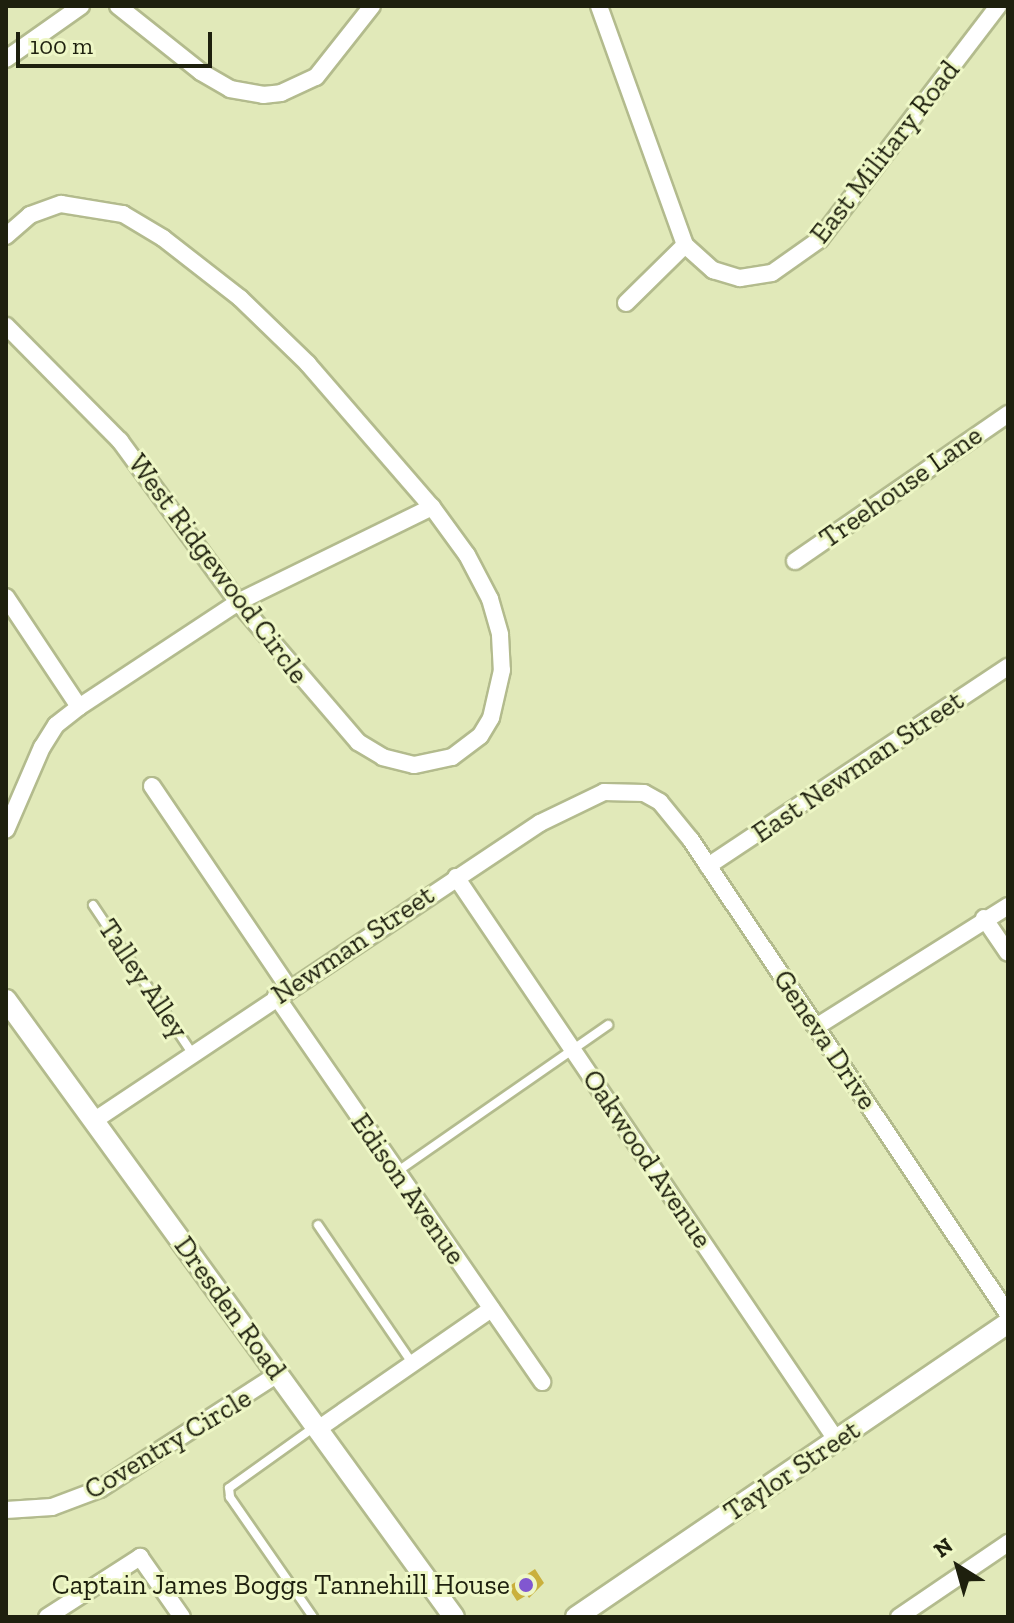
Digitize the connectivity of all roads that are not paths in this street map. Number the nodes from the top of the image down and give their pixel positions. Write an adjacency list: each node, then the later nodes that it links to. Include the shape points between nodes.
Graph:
1 (81, 6): 6 (street)
2 (118, 6): 3 (street, via 201,72 230,89 263,95 316,77)
3 (372, 6)
4 (599, 6): 8 (street, East Military Road)
5 (998, 6): 8 (street, East Military Road, via 840,215 803,255 772,273 740,278 713,270)
6 (6, 59)
7 (6, 236): 12 (street, via 44,208 79,204 141,222 251,309 392,457)
8 (685, 245): 9 (street)
9 (626, 303)
10 (6, 326): 15 (street, West Ridgewood Circle, via 127,449)
11 (1008, 414): 13 (street, Treehouse Lane)
12 (432, 507): 15 (street); 15 (street, West Ridgewood Circle, via 467,555 490,599 500,635 502,670 491,718 480,736 452,757 414,765 370,751 335,721)
13 (795, 561)
14 (6, 597): 17 (street)
15 (238, 602): 17 (street)
16 (1008, 667): 21 (street, East Newman Street)
17 (79, 707): 20 (street, via 56,725 42,747)
18 (152, 786): 27 (street, Edison Avenue)
19 (622, 789): 21 (street, Geneva Drive, via 660,802); 22 (street, Newman Street, via 587,798)
20 (6, 830)
21 (708, 866): 30 (street, Geneva Drive)
22 (456, 877): 27 (street, Newman Street); 31 (street, Oakwood Avenue)
23 (93, 905): 32 (lane, Talley Alley)
24 (1008, 906): 25 (street)
25 (984, 918): 26 (street); 30 (street)
26 (1008, 953)
27 (282, 991): 32 (street, Newman Street); 34 (street, Edison Avenue)
28 (6, 1000): 33 (street, Dresden Road)
29 (608, 1025): 31 (lane)
30 (816, 1027): 37 (street, Geneva Drive)
31 (573, 1048): 34 (lane); 43 (street, Oakwood Avenue)
32 (192, 1053): 33 (street, Newman Street)
33 (95, 1120): 40 (street, Dresden Road)
34 (398, 1171): 36 (street, Edison Avenue)
35 (318, 1225): 39 (lane)
36 (491, 1309): 39 (street); 41 (street, Edison Avenue)
37 (1008, 1314)
38 (1008, 1323): 43 (street, Taylor Street)
39 (412, 1363): 42 (street)
40 (278, 1374): 42 (street, Dresden Road); 44 (street, Coventry Circle, via 100,1489 52,1507)
41 (542, 1382)
42 (317, 1427): 48 (lane, via 229,1488 230,1497); 49 (street, Dresden Road)
43 (837, 1441): 50 (street, Taylor Street)
44 (6, 1510)
45 (1008, 1543): 51 (street)
46 (47, 1617): 47 (street, via 140,1557)
47 (182, 1617)
48 (313, 1617)
49 (454, 1617)
50 (576, 1617)
51 (899, 1617)

